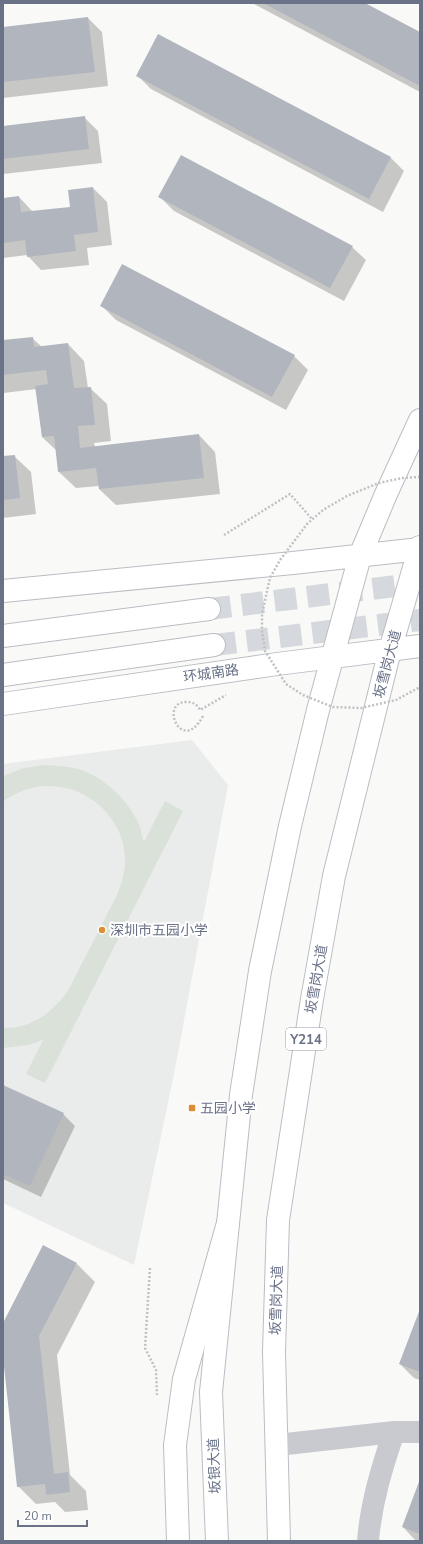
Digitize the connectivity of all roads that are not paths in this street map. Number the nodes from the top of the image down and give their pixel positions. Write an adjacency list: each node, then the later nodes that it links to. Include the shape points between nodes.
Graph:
1 (420, 420): 3 (main road)
2 (420, 548): 3 (main road); 9 (main road, 坂雪岗大道 / Y214)
3 (360, 556): 4 (main road); 10 (main road)
4 (3, 591)
5 (209, 609): 6 (main road)
6 (3, 636)
7 (214, 645): 11 (main road, 环城南路)
8 (420, 646): 9 (main road, 环城南路)
9 (390, 650): 10 (main road, 环城南路); 16 (main road, 坂雪岗大道 / Y214, via 334,876 278,1220 274,1352)
10 (332, 656): 12 (main road, 环城南路); 13 (main road, via 290,826 260,971 241,1095)
11 (3, 675)
12 (3, 704)
13 (228, 1223): 17 (main road, via 184,1379 175,1445); 18 (main road, 坂银大道, via 211,1392)
14 (394, 1432): 15 (lane); 16 (lane); 20 (lane, via 383,1465)
15 (420, 1432)
16 (277, 1445): 19 (main road, 坂雪岗大道 / Y214)
17 (178, 1541)
18 (217, 1541)
19 (279, 1541)
20 (368, 1541)

